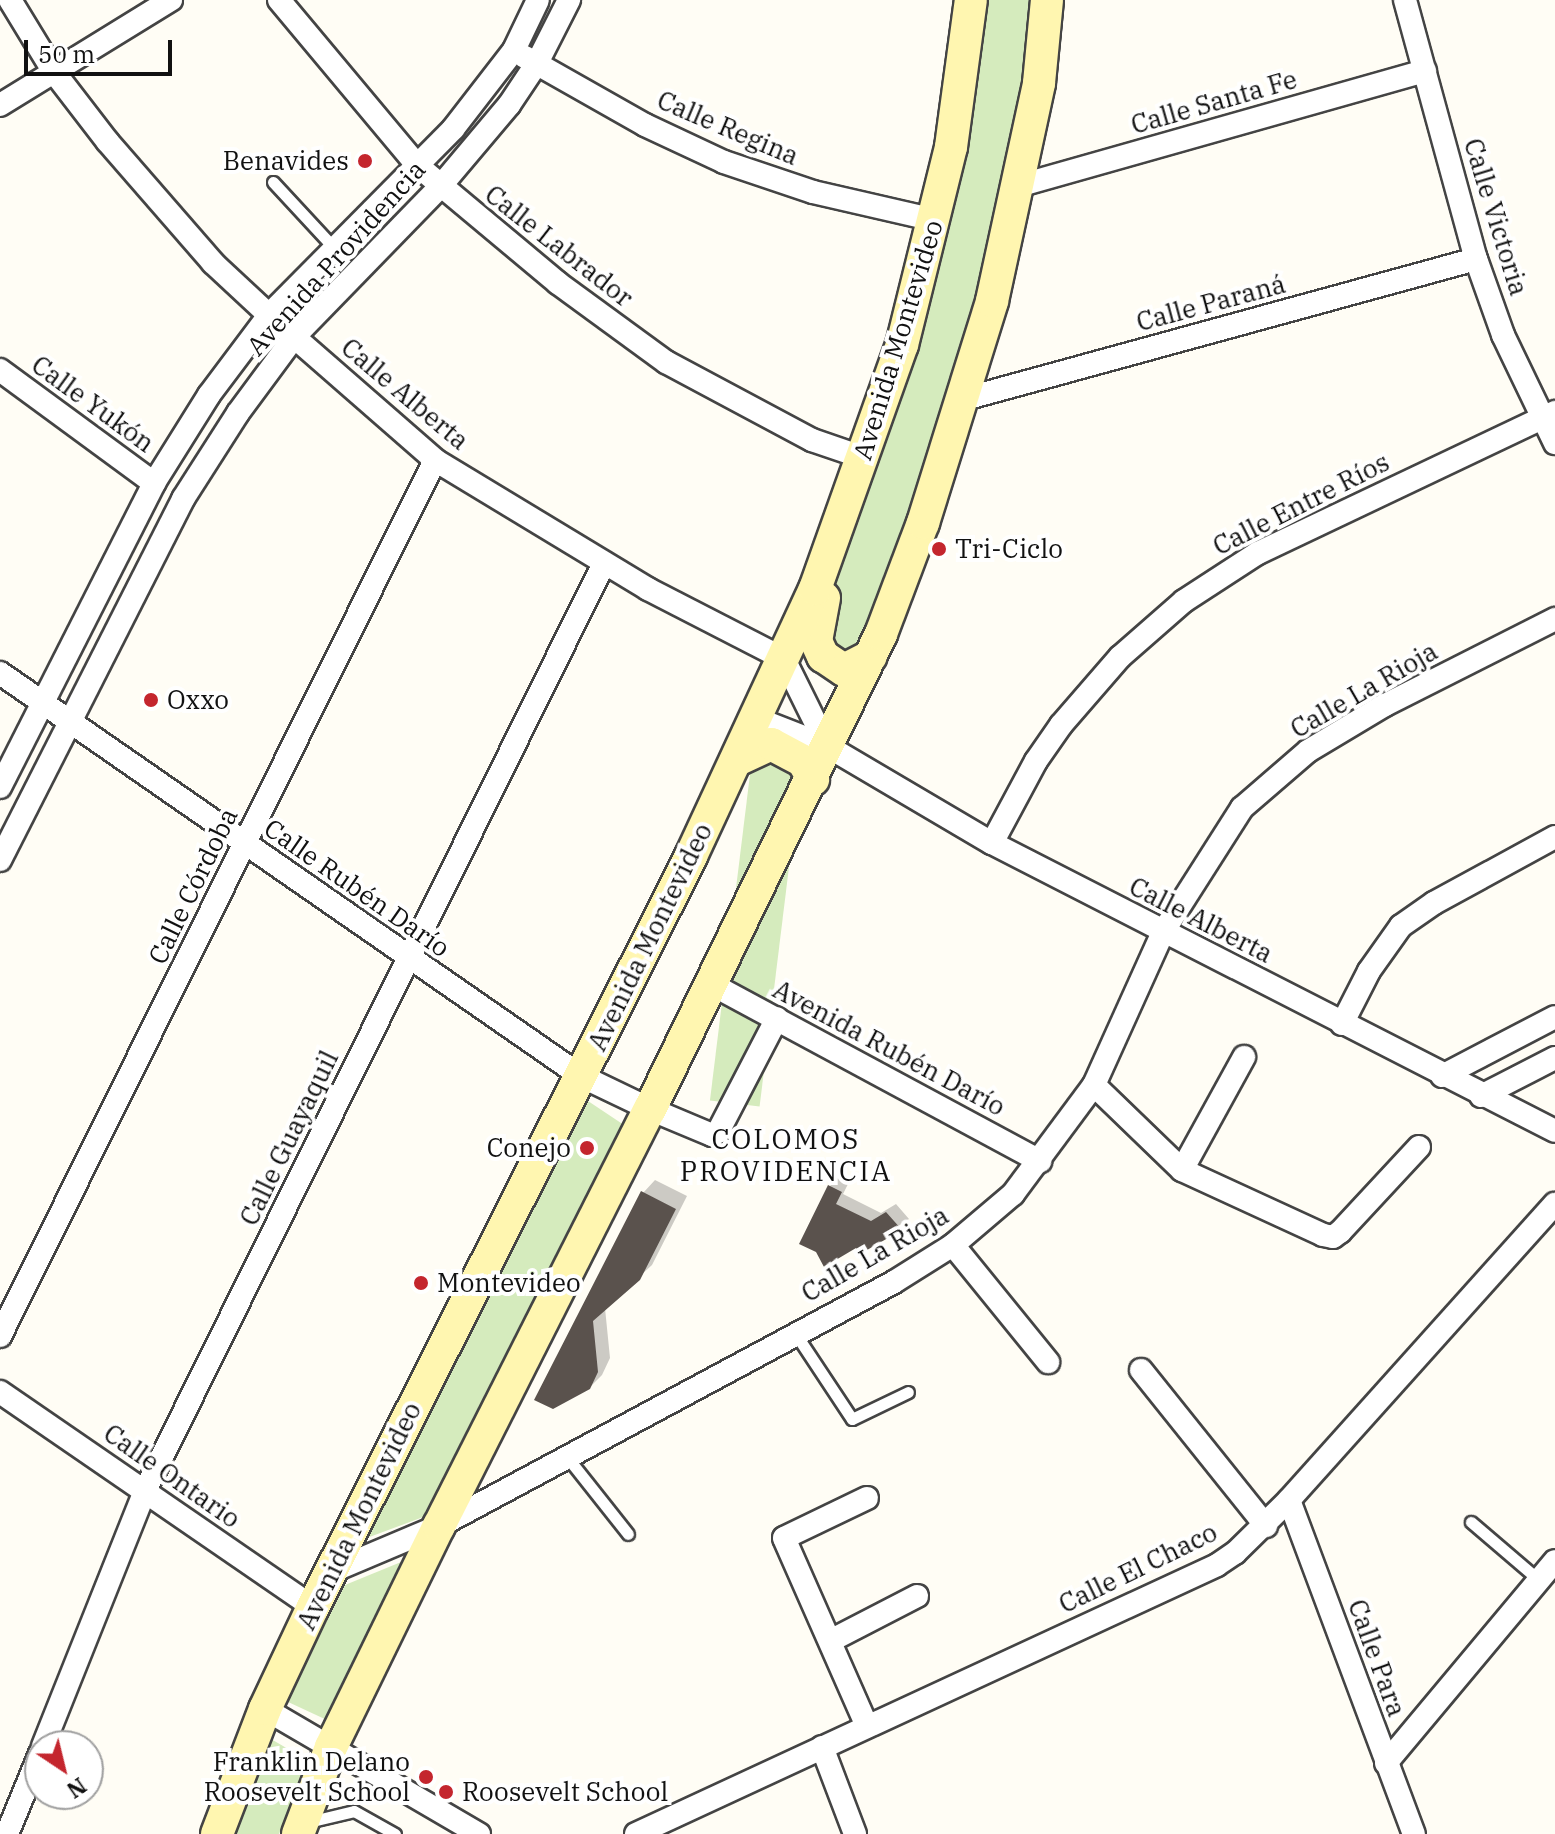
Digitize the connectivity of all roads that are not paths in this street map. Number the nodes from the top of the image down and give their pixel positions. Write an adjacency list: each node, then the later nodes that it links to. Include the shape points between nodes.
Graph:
1 (10, 0): 12 (street, Calle Alberta)
2 (171, 0): 12 (street)
3 (279, 0): 14 (street, Calle Labrador)
4 (538, 0): 9 (street, Avenida Providencia)
5 (569, 0): 10 (street, Avenida Providencia)
6 (971, 0): 18 (street, Avenida Montevideo)
7 (1047, 0): 16 (street, via 1039,83)
8 (1405, 0): 11 (street, Calle Victoria)
9 (514, 50): 10 (street, Calle Regina); 14 (street, Avenida Providencia)
10 (537, 63): 17 (street, Avenida Providencia); 18 (street, Calle Regina, via 645,125 724,162 813,192)
11 (1425, 71): 16 (street, Calle Santa Fe); 20 (street, Calle Victoria)
12 (54, 72): 13 (street); 21 (street, Calle Alberta, via 155,200)
13 (0, 105)
14 (418, 166): 17 (street, Calle Labrador); 19 (street, Avenida Providencia)
15 (273, 182): 19 (lane)
16 (1018, 186): 24 (street, via 992,301)
17 (439, 188): 22 (street, Avenida Providencia); 27 (street, Calle Labrador, via 666,362 812,440)
18 (935, 220): 27 (street, Avenida Montevideo)
19 (335, 249): 21 (street, Avenida Providencia)
20 (1476, 259): 24 (street, Calle Paraná); 25 (street, Calle Victoria, via 1503,335)
21 (269, 315): 22 (street, Calle Alberta); 29 (street, Avenida Providencia, via 209,395)
22 (295, 336): 28 (street, Calle Alberta); 38 (street, Avenida Providencia, via 183,499)
23 (0, 370): 29 (street, Calle Yukón)
24 (961, 400): 33 (street, via 923,523)
25 (1549, 415): 26 (street, Calle Victoria); 45 (street, Calle Entre Ríos, via 1258,553 1184,601 1120,657 1061,725)
26 (1555, 443)
27 (865, 458): 30 (street, Avenida Montevideo)
28 (435, 460): 31 (street, Calle Alberta); 44 (street, Calle Córdoba)
29 (154, 483): 36 (street, Avenida Providencia)
30 (827, 559): 33 (street, via 816,641 820,653 844,670); 34 (street, Avenida Montevideo)
31 (604, 563): 34 (street, Calle Alberta); 48 (street, Calle Guayaquil)
32 (1555, 619): 47 (street, Calle La Rioja, via 1385,705 1308,751 1242,808)
33 (871, 656): 39 (street)
34 (784, 659): 37 (street, Avenida Montevideo); 39 (street)
35 (0, 673): 36 (street, Calle Rubén Darío)
36 (43, 702): 38 (street, Calle Rubén Darío); 42 (street, Avenida Providencia)
37 (755, 718): 39 (street, Calle Alberta); 40 (street, Avenida Montevideo)
38 (70, 721): 44 (street, Calle Rubén Darío); 46 (street, Avenida Providencia)
39 (827, 746): 41 (street); 45 (street, Calle Alberta)
40 (737, 760): 41 (street, via 771,744 803,761); 55 (street, Avenida Montevideo)
41 (813, 779): 49 (street)
42 (0, 787)
43 (1555, 837): 52 (street, via 1415,914 1374,963)
44 (246, 843): 48 (street, Calle Rubén Darío); 67 (street, Calle Córdoba)
45 (992, 843): 47 (street, Calle Alberta)
46 (0, 860)
47 (1163, 932): 52 (street, Calle Alberta); 57 (street, Calle La Rioja)
48 (408, 959): 55 (street, Calle Rubén Darío); 73 (street, Calle Guayaquil)
49 (711, 984): 51 (street, Avenida Rubén Darío); 59 (street)
50 (1555, 1017): 56 (street)
51 (777, 1018): 59 (street, Calle Rubén Darío, via 718,1132 712,1135); 62 (street, Avenida Rubén Darío)
52 (1342, 1024): 56 (street, Calle Alberta)
53 (1244, 1057): 63 (street)
54 (1555, 1058): 58 (street)
55 (581, 1076): 59 (street, Calle Rubén Darío); 81 (street, Avenida Montevideo)
56 (1442, 1076): 58 (street, Calle Alberta)
57 (1094, 1085): 62 (street, Calle La Rioja); 63 (street)
58 (1481, 1096): 60 (street, Calle Alberta)
59 (650, 1109): 77 (street)
60 (1555, 1131)
61 (1419, 1147): 63 (street, via 1333,1237)
62 (1040, 1161): 65 (street, Calle La Rioja, via 1013,1194)
63 (1182, 1170)
64 (1555, 1204): 75 (street, Calle El Chaco)
65 (953, 1245): 66 (street, Calle La Rioja); 68 (street)
66 (795, 1333): 71 (lane, via 852,1419); 72 (street, Calle La Rioja)
67 (0, 1336)
68 (1048, 1362)
69 (1141, 1370): 78 (street)
70 (0, 1392): 73 (street, Calle Ontario)
71 (908, 1392)
72 (567, 1457): 77 (street, Calle La Rioja); 79 (lane)
73 (145, 1491): 84 (street, Calle Ontario); 88 (street, Calle Guayaquil)
74 (867, 1498): 85 (street, via 784,1538)
75 (1289, 1500): 78 (street, Calle El Chaco); 91 (street, Calle Para)
76 (1471, 1522): 82 (lane)
77 (439, 1526): 81 (street, Calle La Rioja); 89 (street)
78 (1266, 1526): 87 (street, Calle El Chaco, via 1217,1565)
79 (628, 1534)
80 (1555, 1561): 82 (street)
81 (330, 1572): 84 (street, Avenida Montevideo)
82 (1539, 1580): 91 (street)
83 (917, 1596): 85 (street)
84 (313, 1607): 86 (street, Avenida Montevideo)
85 (830, 1641): 87 (street)
86 (265, 1709): 89 (street); 95 (street, Avenida Montevideo)
87 (867, 1726): 90 (street, Calle El Chaco)
88 (49, 1730)
89 (331, 1747): 93 (street); 97 (street)
90 (822, 1747): 98 (street, Calle El Chaco); 99 (street)
91 (1386, 1763): 100 (street, Calle Para)
92 (24, 1793): 94 (street)
93 (299, 1830): 96 (lane, via 326,1815 354,1811)
94 (7, 1834)
95 (217, 1834)
96 (395, 1834)
97 (479, 1834)
98 (636, 1834)
99 (855, 1834)
100 (1414, 1834)

